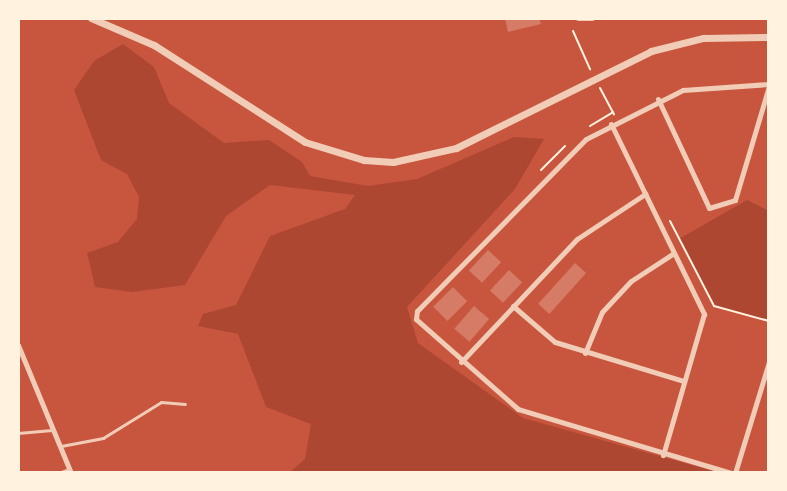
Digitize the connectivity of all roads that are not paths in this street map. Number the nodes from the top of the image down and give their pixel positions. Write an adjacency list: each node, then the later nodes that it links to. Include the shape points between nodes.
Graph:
1 (92, 18): 4 (street, via 154,45 305,142 364,160 393,162 456,148 651,51 703,38)
2 (578, 18): 3 (street)
3 (592, 18)
4 (769, 37)
5 (769, 85): 6 (street, via 717,84); 6 (street, via 735,200 709,208)
6 (658, 99): 7 (street)
7 (611, 124): 8 (street); 13 (street, via 586,139 417,311 416,319)
8 (645, 194): 9 (street); 10 (street, via 577,239)
9 (674, 253): 12 (street, via 631,281 602,312); 15 (street, via 704,314)
10 (513, 306): 12 (street, via 555,342); 13 (street)
11 (18, 345): 17 (street)
12 (585, 354): 15 (street)
13 (461, 362): 20 (street, via 536,418)
14 (769, 362): 23 (street)
15 (683, 381): 20 (street)
16 (185, 404): 19 (lane, via 161,402 103,438)
17 (54, 430): 18 (lane); 19 (street)
18 (18, 433)
19 (61, 446): 21 (street)
20 (663, 455): 23 (street)
21 (71, 471): 22 (lane)
22 (59, 473)
23 (733, 473)

